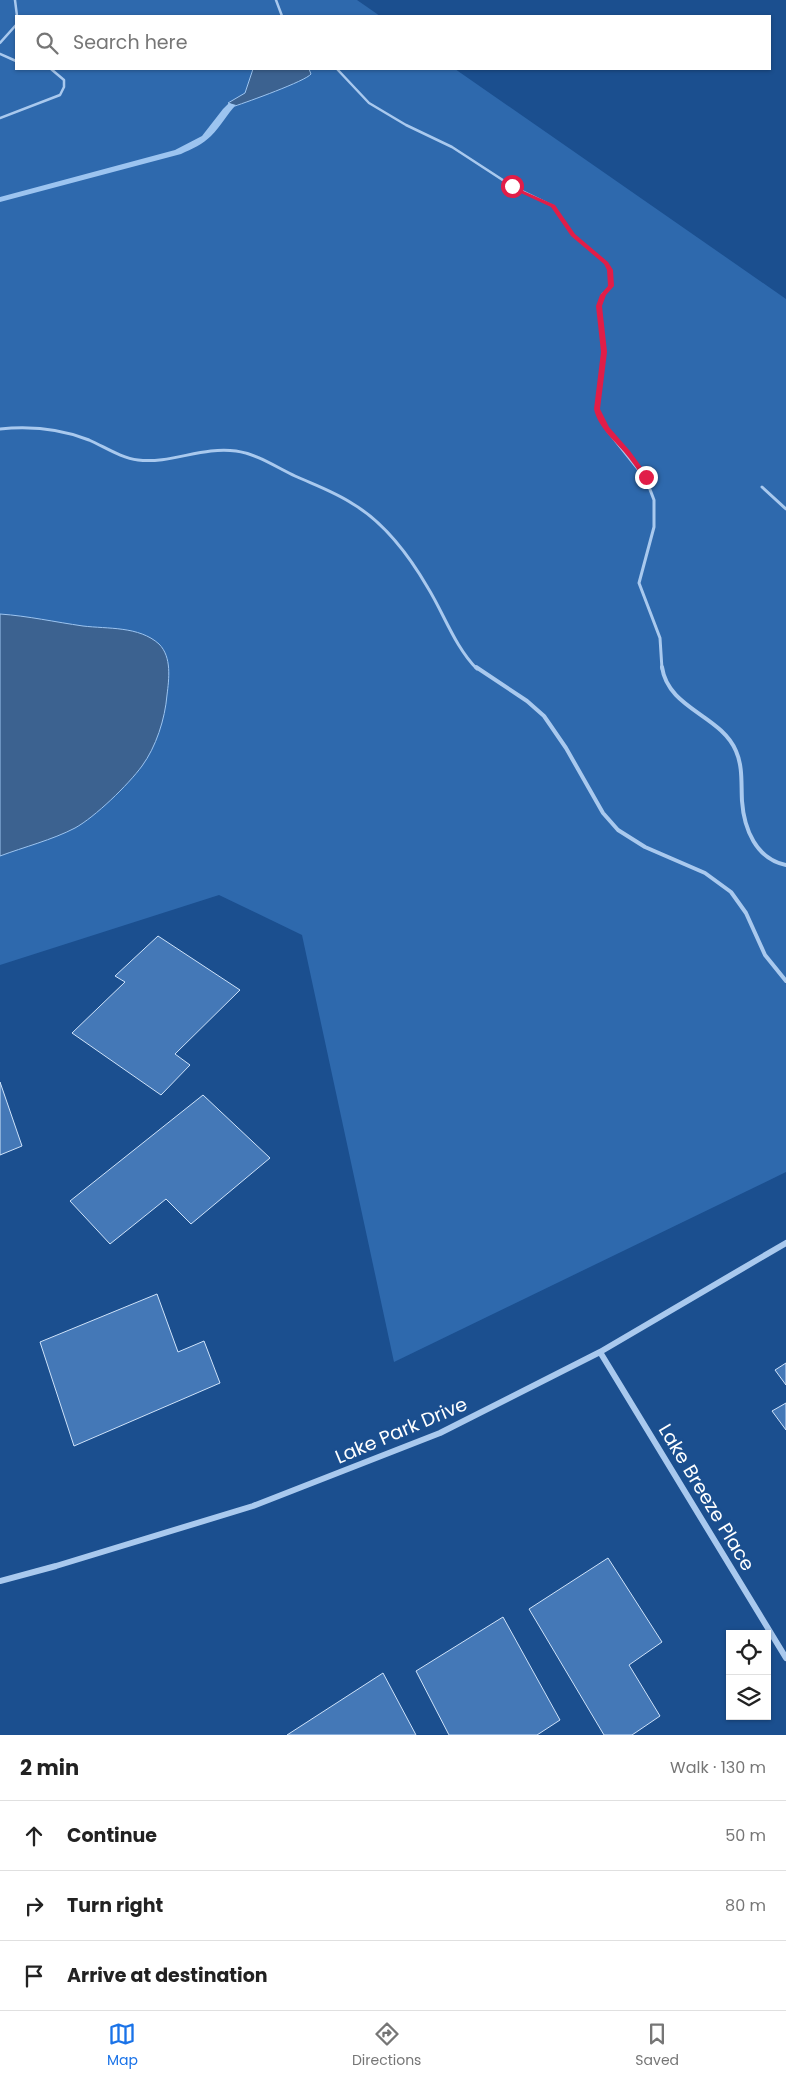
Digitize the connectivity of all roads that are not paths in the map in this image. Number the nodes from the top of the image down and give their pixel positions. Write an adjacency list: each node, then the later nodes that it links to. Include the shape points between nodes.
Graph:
1 (15, 0): 3 (lane)
2 (276, 0): 4 (lane)
3 (17, 15)
4 (282, 15)
5 (15, 26): 6 (lane)
6 (0, 43)
7 (0, 54): 8 (lane)
8 (15, 61)
9 (53, 70): 11 (lane, via 65,81 60,95)
10 (338, 70): 15 (lane, via 362,98 375,107 553,206 573,235 610,270 611,286 599,306 604,352 597,409 606,428 646,477 654,500 655,525 638,584 660,638 661,671 668,686 680,699 722,730 736,747 742,766 742,803 754,843 767,858)
11 (0, 118)
12 (0, 429): 16 (lane, via 15,427 76,436 139,460 163,460 198,452 237,451 334,492 360,508 384,530 424,581 478,671 543,714 599,809 619,831 716,879 730,891 752,920 764,952)
13 (762, 487): 14 (lane)
14 (786, 509)
15 (786, 865)
16 (786, 981)
17 (786, 1243): 18 (street, Lake Park Drive)
18 (600, 1352): 19 (street, Lake Park Drive, via 440,1433 253,1506); 20 (street, Lake Breeze Place)
19 (0, 1581)
20 (786, 1658)

